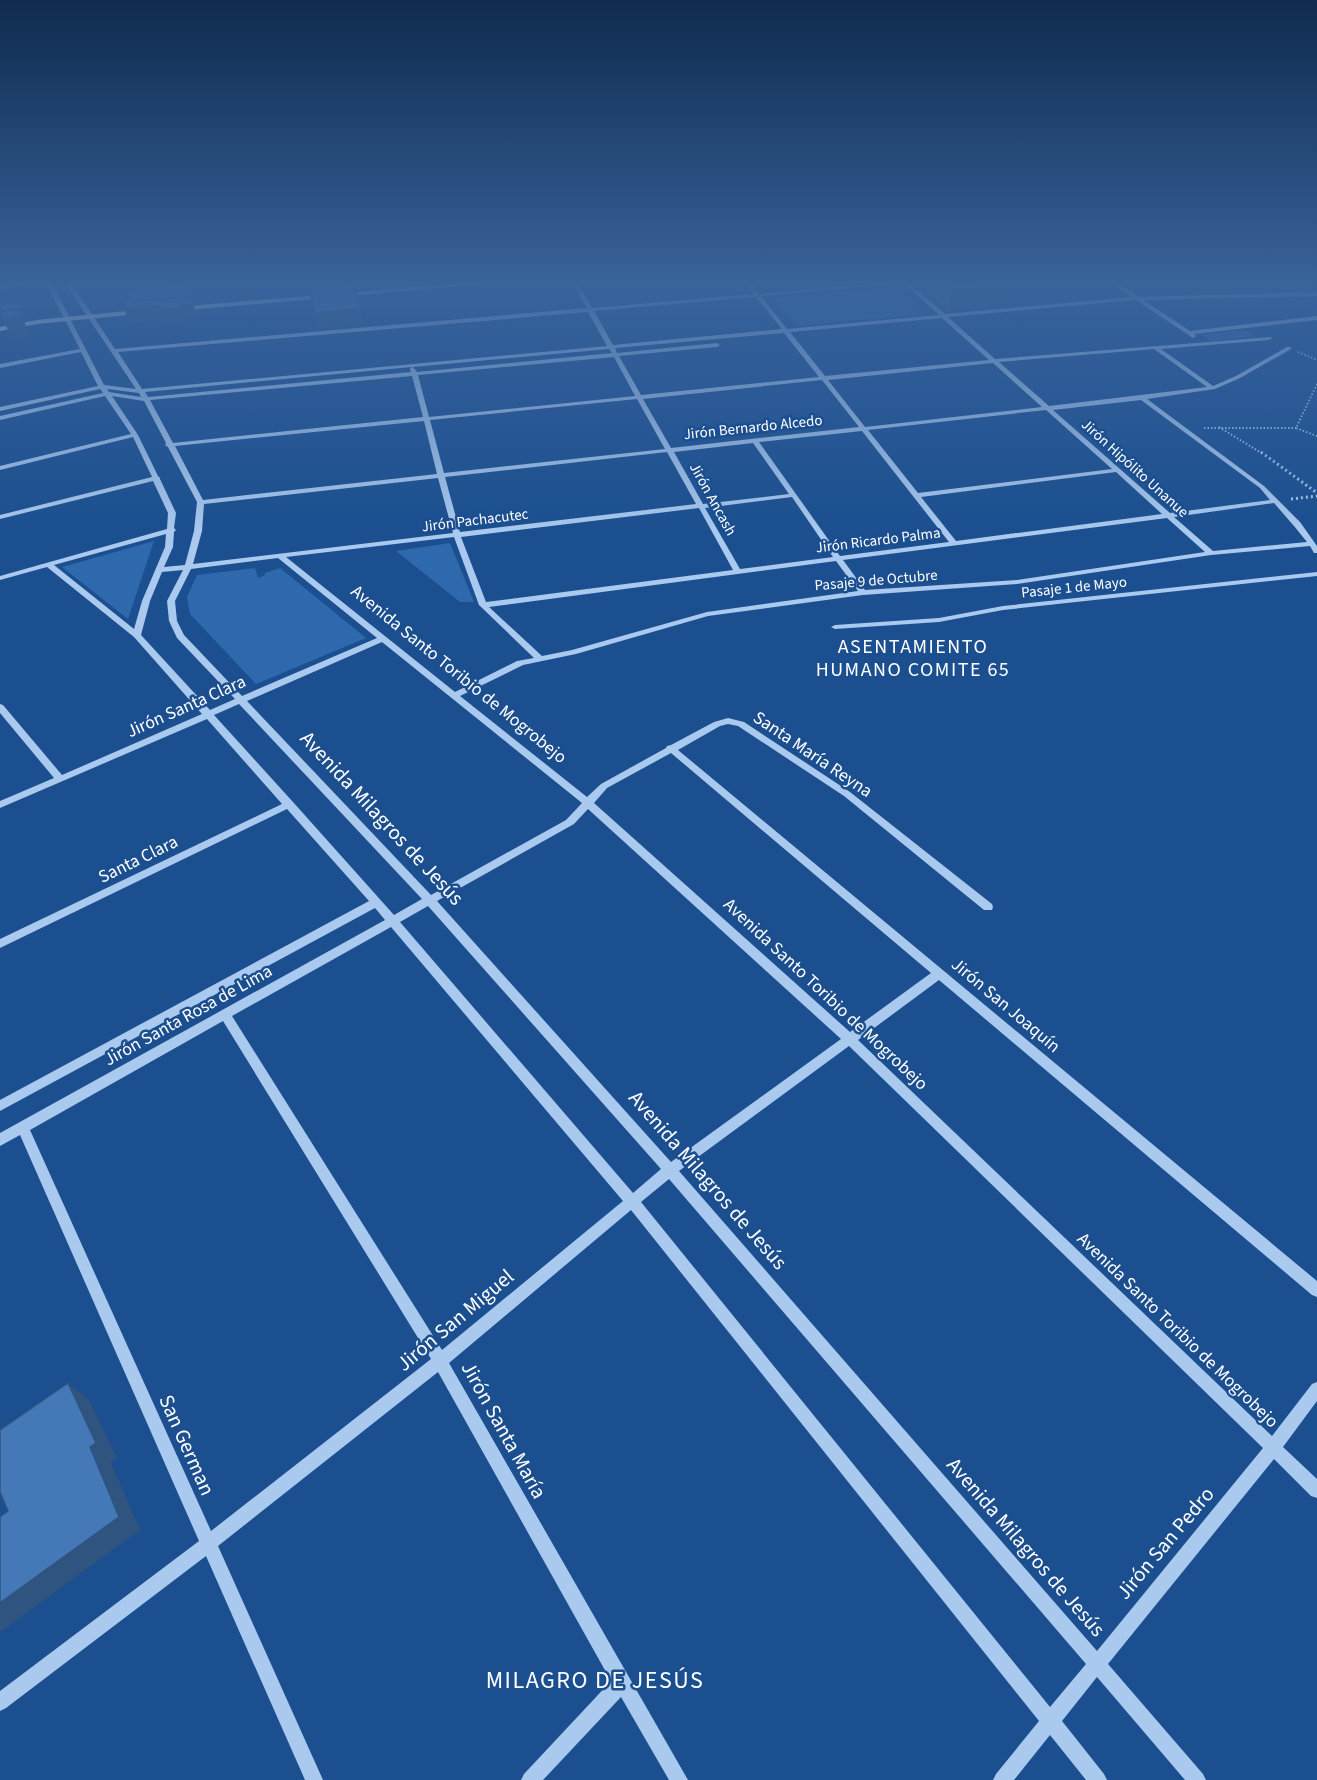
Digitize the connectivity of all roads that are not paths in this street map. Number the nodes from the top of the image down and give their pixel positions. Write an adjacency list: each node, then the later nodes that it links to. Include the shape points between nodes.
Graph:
1 (91, 366): 13 (street)
2 (124, 366): 15 (street)
3 (439, 366): 11 (street)
4 (453, 366): 11 (street)
5 (622, 366): 17 (street, Jirón Ancash)
6 (815, 366): 12 (street)
7 (943, 366): 12 (street)
8 (1000, 366): 20 (street, Jirón Hipólito Unanue)
9 (1182, 366): 14 (street)
10 (1257, 366): 14 (street, Jirón Bernardo Alcedo)
11 (413, 369): 15 (street); 19 (street); 23 (street)
12 (824, 378): 17 (street); 24 (street)
13 (102, 387): 15 (street); 16 (street); 21 (street)
14 (1213, 388): 18 (street, Jirón Bernardo Alcedo)
15 (141, 391): 19 (street)
16 (107, 394): 19 (street); 22 (street); 25 (street)
17 (640, 397): 23 (street); 28 (street, Jirón Ancash)
18 (1142, 398): 20 (street, Jirón Bernardo Alcedo); 35 (street)
19 (146, 399): 27 (street)
20 (1047, 408): 24 (street, Jirón Bernardo Alcedo); 30 (street, Jirón Hipólito Unanue)
21 (0, 409)
22 (0, 418)
23 (426, 419): 27 (street); 31 (street)
24 (864, 429): 26 (street, Jirón Bernardo Alcedo); 34 (street)
25 (135, 435): 29 (street); 32 (street)
26 (755, 441): 28 (street, Jirón Bernardo Alcedo); 33 (street)
27 (168, 445): 36 (street)
28 (669, 450): 31 (street, Jirón Bernardo Alcedo); 37 (street, Jirón Ancash)
29 (0, 468)
30 (1116, 470): 34 (street); 38 (street, Jirón Hipólito Unanue)
31 (440, 475): 36 (street, Jirón Bernardo Alcedo); 41 (street)
32 (157, 478): 39 (street); 40 (street, via 172,513)
33 (794, 495): 37 (street, Jirón Pachacutec); 46 (street)
34 (916, 495): 42 (street)
35 (1276, 501): 38 (street, Jirón Ricardo Palma); 43 (street)
36 (201, 502): 48 (street)
37 (701, 507): 41 (street, Jirón Pachacutec); 50 (street, Jirón Ancash)
38 (1167, 516): 42 (street, Jirón Ricardo Palma); 44 (street, Jirón Hipólito Unanue)
39 (0, 517)
40 (172, 530): 47 (street); 49 (street)
41 (457, 536): 45 (street, Jirón Pachacutec); 54 (street)
42 (954, 543): 46 (street, Jirón Ricardo Palma)
43 (1314, 547): 44 (street, Pasaje 9 de Octubre)
44 (1211, 553): 53 (street, Pasaje 9 de Octubre, via 1017,582)
45 (282, 558): 48 (street, Jirón Pachacutec); 57 (street, Avenida Santo Toribio de Mogrobejo)
46 (839, 559): 50 (street, Jirón Ricardo Palma); 53 (street)
47 (48, 564): 52 (street); 56 (street)
48 (188, 567): 49 (street, Jirón Pachacutec); 60 (street, Avenida Milagros de Jesús, via 171,601 173,621 180,636)
49 (160, 570): 56 (street)
50 (738, 572): 54 (street, Jirón Ricardo Palma)
51 (1317, 574): 55 (street, Pasaje 1 de Mayo, via 1003,608 939,620)
52 (0, 578)
53 (863, 593): 58 (street, Pasaje 9 de Octubre, via 707,614)
54 (483, 605): 58 (street)
55 (835, 627)
56 (137, 635): 62 (street)
57 (384, 638): 59 (street, Avenida Santo Toribio de Mogrobejo); 60 (street, Jirón Santa Clara)
58 (540, 659): 59 (street, Pasaje 9 de Octubre, via 520,663)
59 (456, 695): 65 (street, Avenida Santo Toribio de Mogrobejo)
60 (240, 700): 62 (street, Jirón Santa Clara); 69 (street, Avenida Milagros de Jesús)
61 (0, 707): 64 (street)
62 (209, 715): 64 (street, Jirón Santa Clara); 66 (street)
63 (670, 748): 65 (street, Santa María Reyna, via 604,786); 70 (street, Santa María Reyna, via 717,724 741,724 847,794); 73 (street, Jirón San Joaquín)
64 (60, 779): 67 (street, Jirón Santa Clara)
65 (588, 803): 69 (street, Santa María Reyna, via 570,822); 75 (street, Avenida Santo Toribio de Mogrobejo)
66 (290, 804): 68 (street); 72 (street, Santa Clara)
67 (0, 805)
68 (376, 902): 71 (street); 76 (street, Jirón Santa Rosa de Lima)
69 (431, 902): 71 (street, Santa María Reyna); 79 (street, Avenida Milagros de Jesús)
70 (988, 907)
71 (393, 922): 74 (street, Jirón Santa Rosa de Lima); 80 (street)
72 (0, 944)
73 (940, 973): 75 (street, Jirón San Miguel); 81 (street, Jirón San Joaquín)
74 (225, 1015): 77 (street, Jirón Santa Rosa de Lima); 82 (street, Jirón Santa María)
75 (850, 1040): 79 (street, Jirón San Miguel); 84 (street, Avenida Santo Toribio de Mogrobejo)
76 (0, 1106)
77 (22, 1128): 78 (street, Jirón Santa Rosa de Lima); 86 (street, San German)
78 (0, 1140)
79 (670, 1170): 80 (street, Jirón San Miguel); 87 (street, Avenida Milagros de Jesús)
80 (631, 1200): 82 (street, Jirón San Miguel); 90 (street)
81 (1317, 1290)
82 (440, 1361): 86 (street, Jirón San Miguel); 88 (street, Jirón Santa María)
83 (1317, 1389): 84 (street, Jirón San Pedro)
84 (1273, 1448): 85 (street, Avenida Santo Toribio de Mogrobejo); 87 (street, Jirón San Pedro)
85 (1317, 1490)
86 (208, 1544): 89 (street, Jirón San Miguel); 91 (street, San German)
87 (1096, 1662): 90 (street, Jirón San Pedro); 96 (street, Avenida Milagros de Jesús)
88 (622, 1683): 92 (street); 93 (street, Jirón Santa María)
89 (0, 1702)
90 (1049, 1720): 94 (street, Jirón San Pedro); 95 (street)
91 (314, 1780)
92 (530, 1780)
93 (679, 1780)
94 (1002, 1780)
95 (1098, 1780)
96 (1197, 1780)

